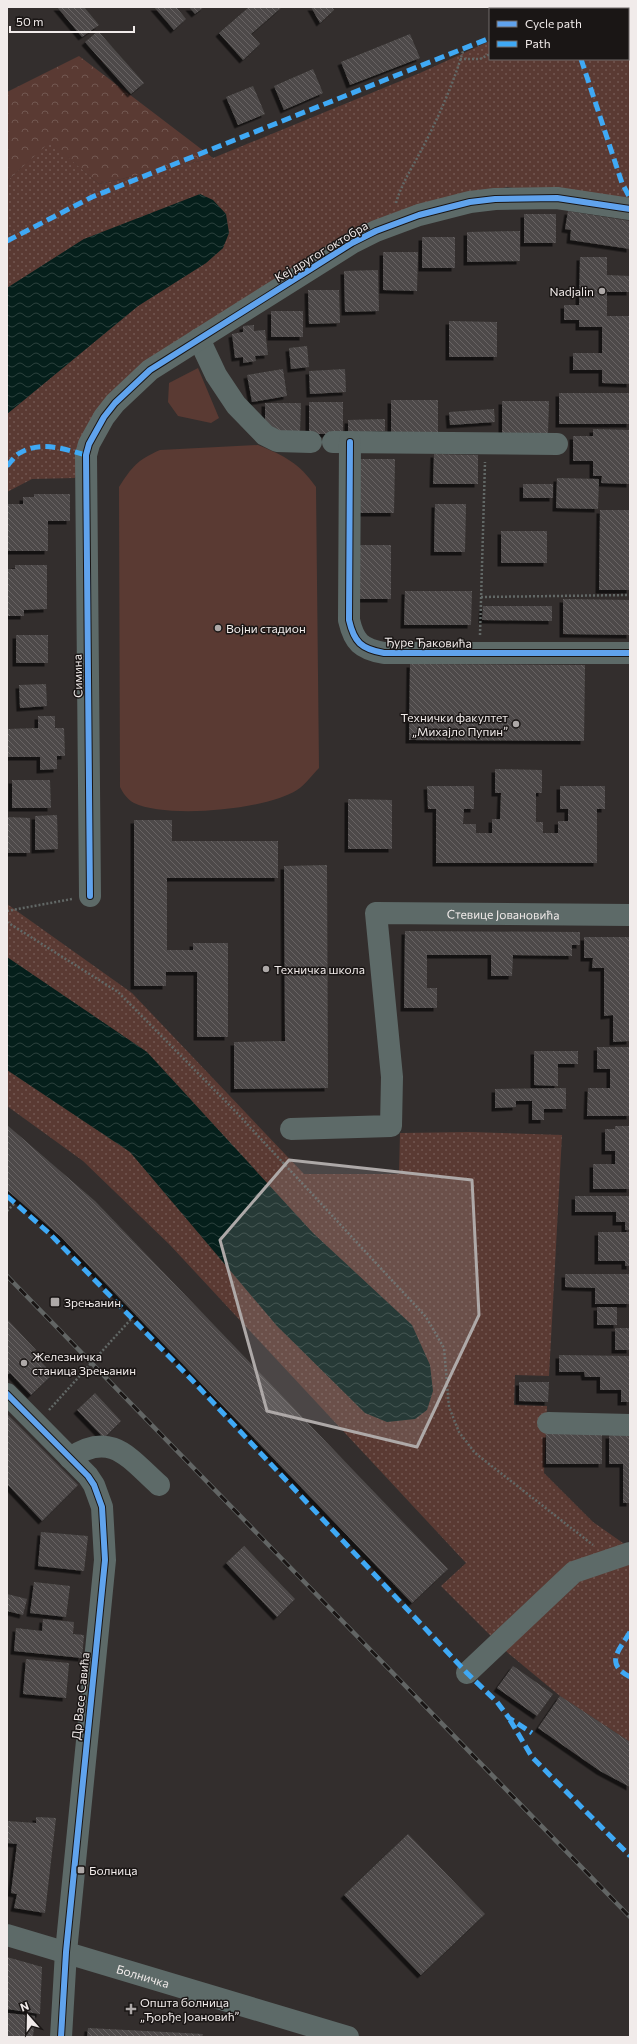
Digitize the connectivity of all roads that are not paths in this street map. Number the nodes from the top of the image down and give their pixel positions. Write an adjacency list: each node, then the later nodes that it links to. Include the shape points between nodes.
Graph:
1 (630, 209): 2 (street, Кеј другог октобра, via 557,198 495,199 450,207 391,225 352,243)
2 (199, 340): 3 (street, via 216,374 236,405 265,435 277,441); 5 (street, Кеј другог октобра, via 150,370 115,402 94,433)
3 (311, 442)
4 (557, 444): 6 (street, Ђуре Ђаковића, via 341,442 349,620 353,636 366,648 384,653)
5 (86, 455): 7 (street, Симина)
6 (630, 653)
7 (90, 896)
8 (630, 915): 9 (street, Стевице Јовановића, via 376,912 392,1078 391,1126)
9 (292, 1128)
10 (7, 1394): 13 (street, Др Васе Савића)
11 (548, 1423): 12 (street)
12 (630, 1426)
13 (70, 1458): 14 (street, via 87,1447 103,1445 121,1451); 18 (street, Др Васе Савића, via 88,1476 98,1493 104,1521 106,1550)
14 (159, 1485)
15 (620, 1556): 16 (street, via 574,1572)
16 (467, 1673)
17 (7, 1935): 18 (street, Болничка)
18 (66, 1952): 19 (street, Др Васе Савића); 20 (street, Болничка)
19 (61, 2037)
20 (348, 2037)

